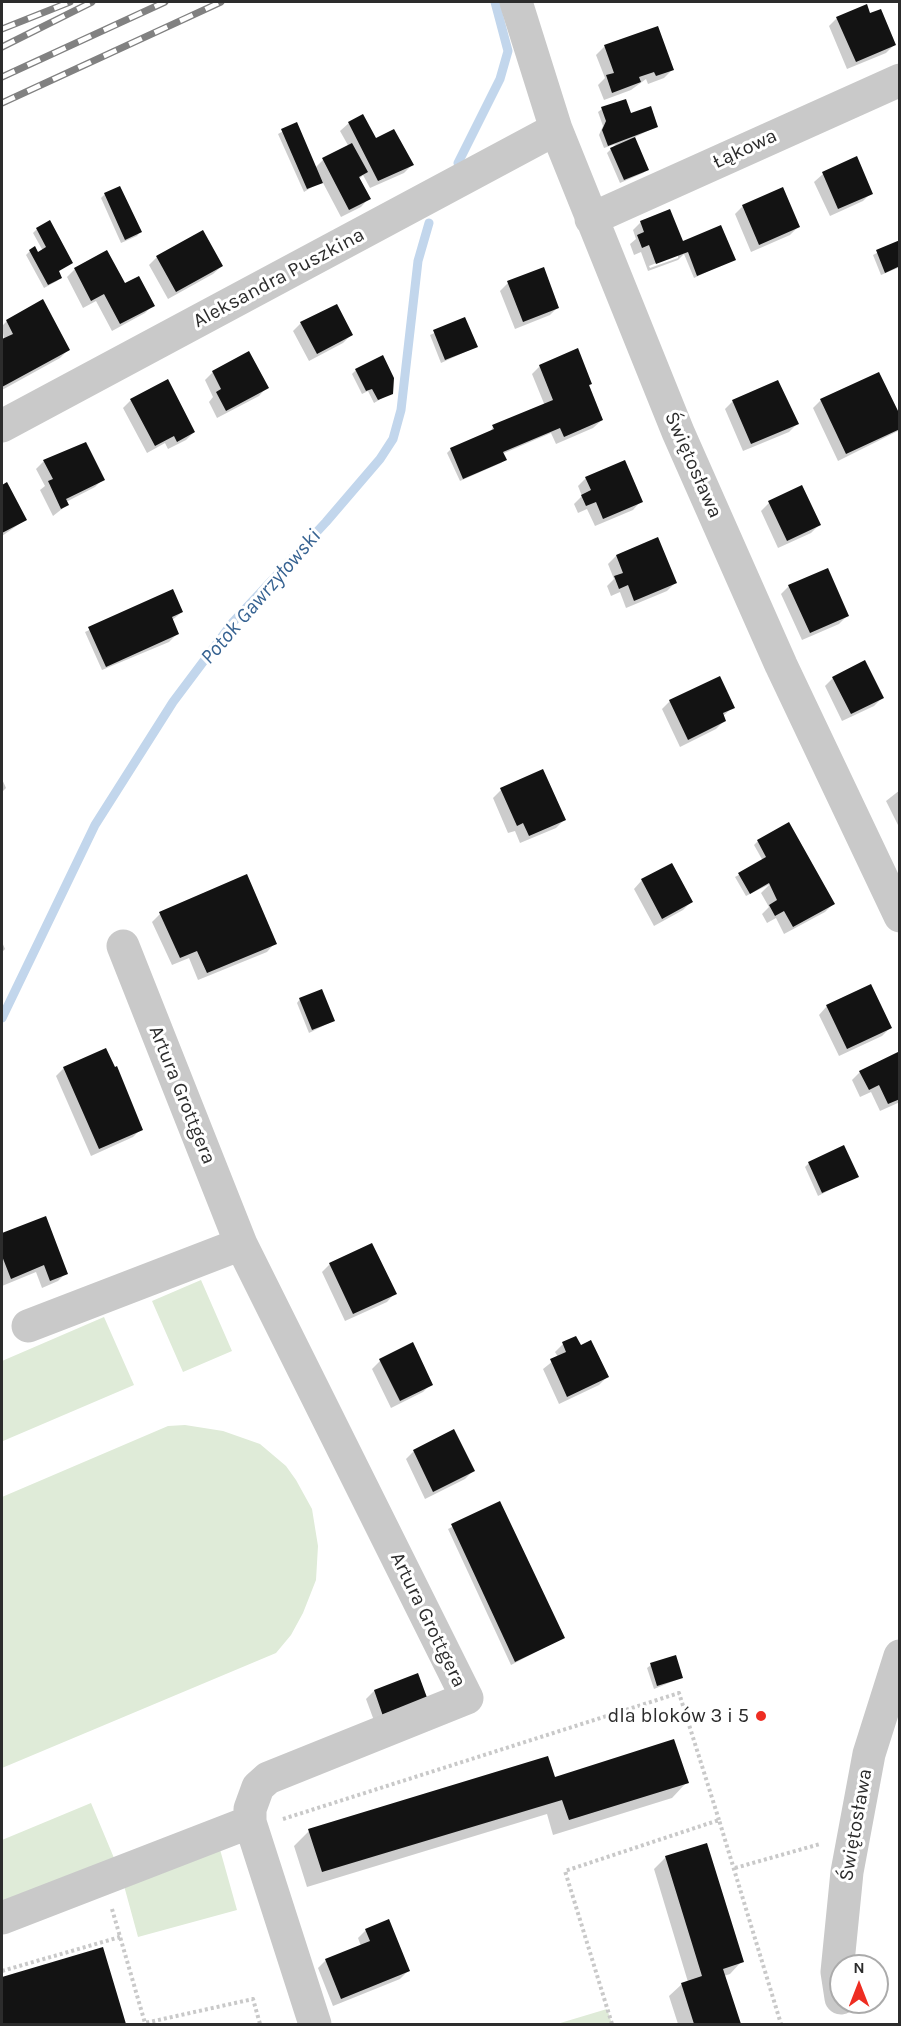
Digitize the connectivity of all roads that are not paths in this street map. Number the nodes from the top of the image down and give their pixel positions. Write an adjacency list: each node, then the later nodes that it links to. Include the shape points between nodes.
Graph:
1 (516, 2): 3 (street, Świętosława)
2 (900, 80): 4 (street, Łąkowa)
3 (556, 129): 4 (street, Świętosława); 5 (street, Aleksandra Puszkina)
4 (591, 219): 6 (street, Świętosława, via 678,432)
5 (2, 426)
6 (900, 916)
7 (123, 946): 8 (street, Artura Grottgera)
8 (241, 1244): 9 (street); 11 (street, Artura Grottgera, via 467,1698 268,1778 253,1798)
9 (28, 1326)
10 (900, 1656): 13 (street, Świętosława, via 869,1754)
11 (264, 1821): 12 (street); 14 (street, Artura Grottgera)
12 (2, 1918)
13 (838, 1954)
14 (315, 2025)

